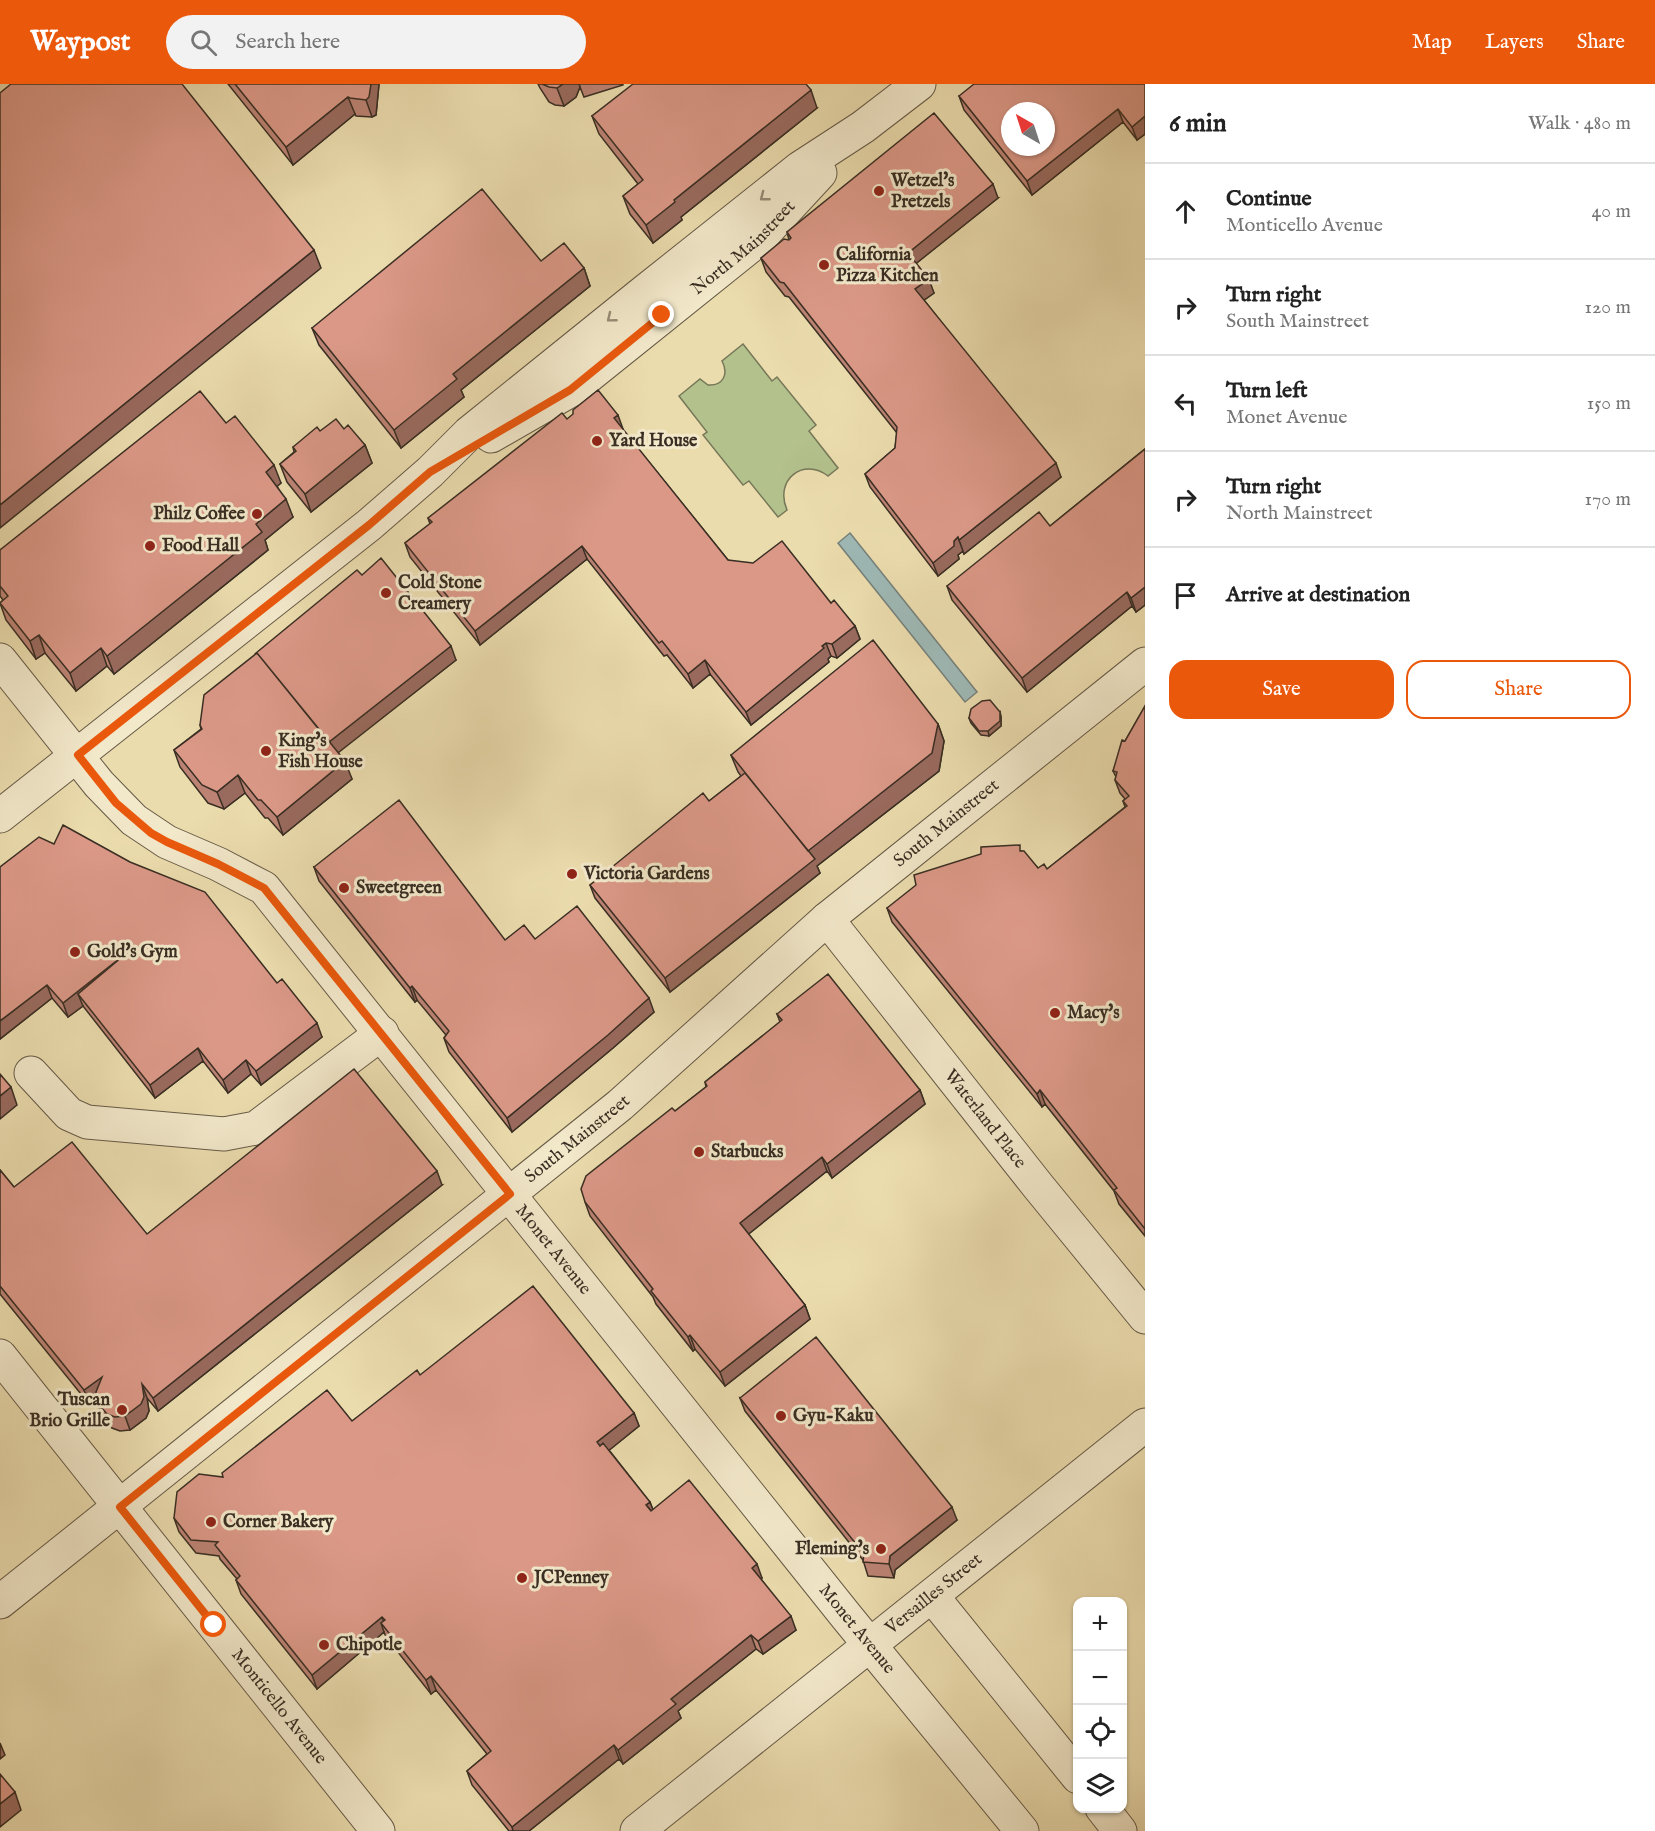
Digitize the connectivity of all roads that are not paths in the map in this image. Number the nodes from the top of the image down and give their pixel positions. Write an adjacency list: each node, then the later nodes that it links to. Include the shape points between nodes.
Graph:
1 (919, 84): 4 (street, North Mainstreet, via 863,127 759,239 570,390 430,472 369,525)
2 (0, 660): 4 (street, Monet Avenue)
3 (1145, 664): 6 (street, South Mainstreet)
4 (78, 755): 5 (street, North Mainstreet); 7 (street, Monet Avenue, via 116,803 151,833 264,888)
5 (0, 816)
6 (827, 919): 9 (street, South Mainstreet, via 620,1105); 10 (street, Waterland Place)
7 (382, 1033): 8 (street, via 256,1128 224,1134 87,1122 69,1114); 9 (street, Monet Avenue)
8 (31, 1073)
9 (510, 1194): 13 (street, South Mainstreet); 16 (street, Monet Avenue)
10 (1145, 1317)
11 (0, 1356): 13 (street, Monticello Avenue)
12 (1145, 1425): 14 (street, Versailles Street)
13 (120, 1507): 15 (street, South Mainstreet); 19 (street, Monticello Avenue)
14 (932, 1596): 16 (street, Versailles Street); 17 (street)
15 (0, 1602)
16 (871, 1645): 20 (street, Versailles Street); 21 (street, Monet Avenue)
17 (1073, 1772)
18 (1105, 1813): 22 (street)
19 (378, 1831)
20 (637, 1831)
21 (1022, 1831)
22 (1120, 1831)

